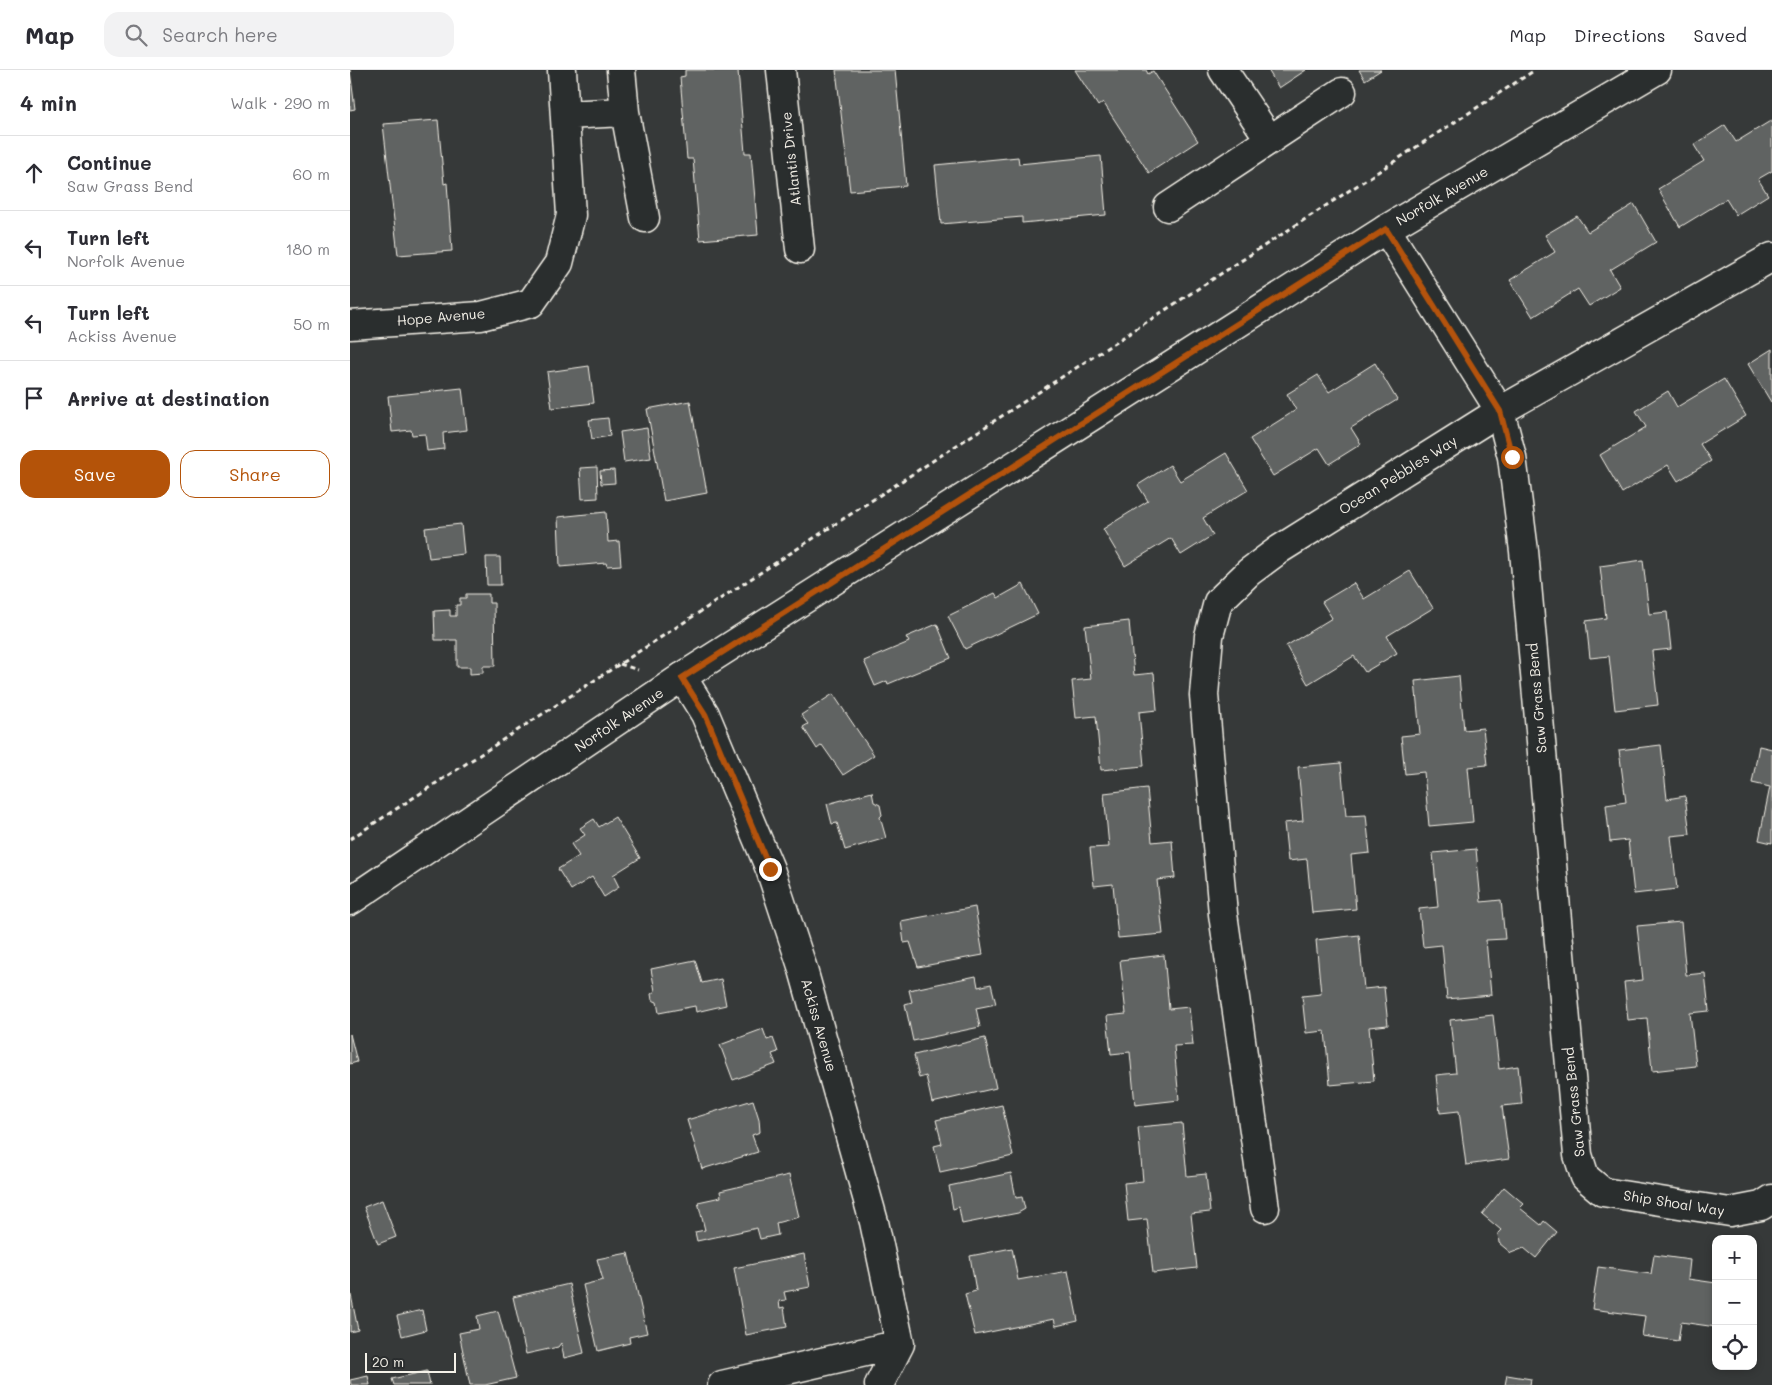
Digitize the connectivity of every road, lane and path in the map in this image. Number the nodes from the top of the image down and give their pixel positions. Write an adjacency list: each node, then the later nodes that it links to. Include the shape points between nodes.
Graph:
1 (562, 70): 9 (street)
2 (621, 70): 8 (street)
3 (781, 70): 14 (street, Atlantis Drive)
4 (1223, 70): 10 (street)
5 (1535, 70): 19 (path)
6 (1657, 70): 13 (street, Norfolk Avenue)
7 (1342, 92): 10 (street)
8 (625, 112): 9 (street); 12 (street)
9 (565, 116): 16 (street, Hope Avenue, via 571,215 559,263 530,302 481,316)
10 (1270, 140): 11 (street)
11 (1168, 207)
12 (645, 218)
13 (1386, 229): 17 (street, Saw Grass Bend); 18 (street, Norfolk Avenue)
14 (800, 249)
15 (1772, 257): 17 (street, Ocean Pebbles Way)
16 (350, 325)
17 (1500, 411): 21 (street, Saw Grass Bend, via 1512,457 1524,551 1578,1155 1585,1177); 23 (street, Ocean Pebbles Way, via 1280,549 1249,572 1218,602 1209,636 1204,695 1223,914)
18 (682, 678): 20 (street, Norfolk Avenue); 24 (street, Ackiss Avenue, via 705,714 770,869 802,966 874,1222)
19 (350, 839)
20 (350, 901)
21 (1603, 1192): 22 (street, Ship Shoal Way, via 1730,1212 1761,1206)
22 (1772, 1200)
23 (1265, 1208)
24 (900, 1344): 25 (street); 26 (street)
25 (722, 1385)
26 (879, 1385)

